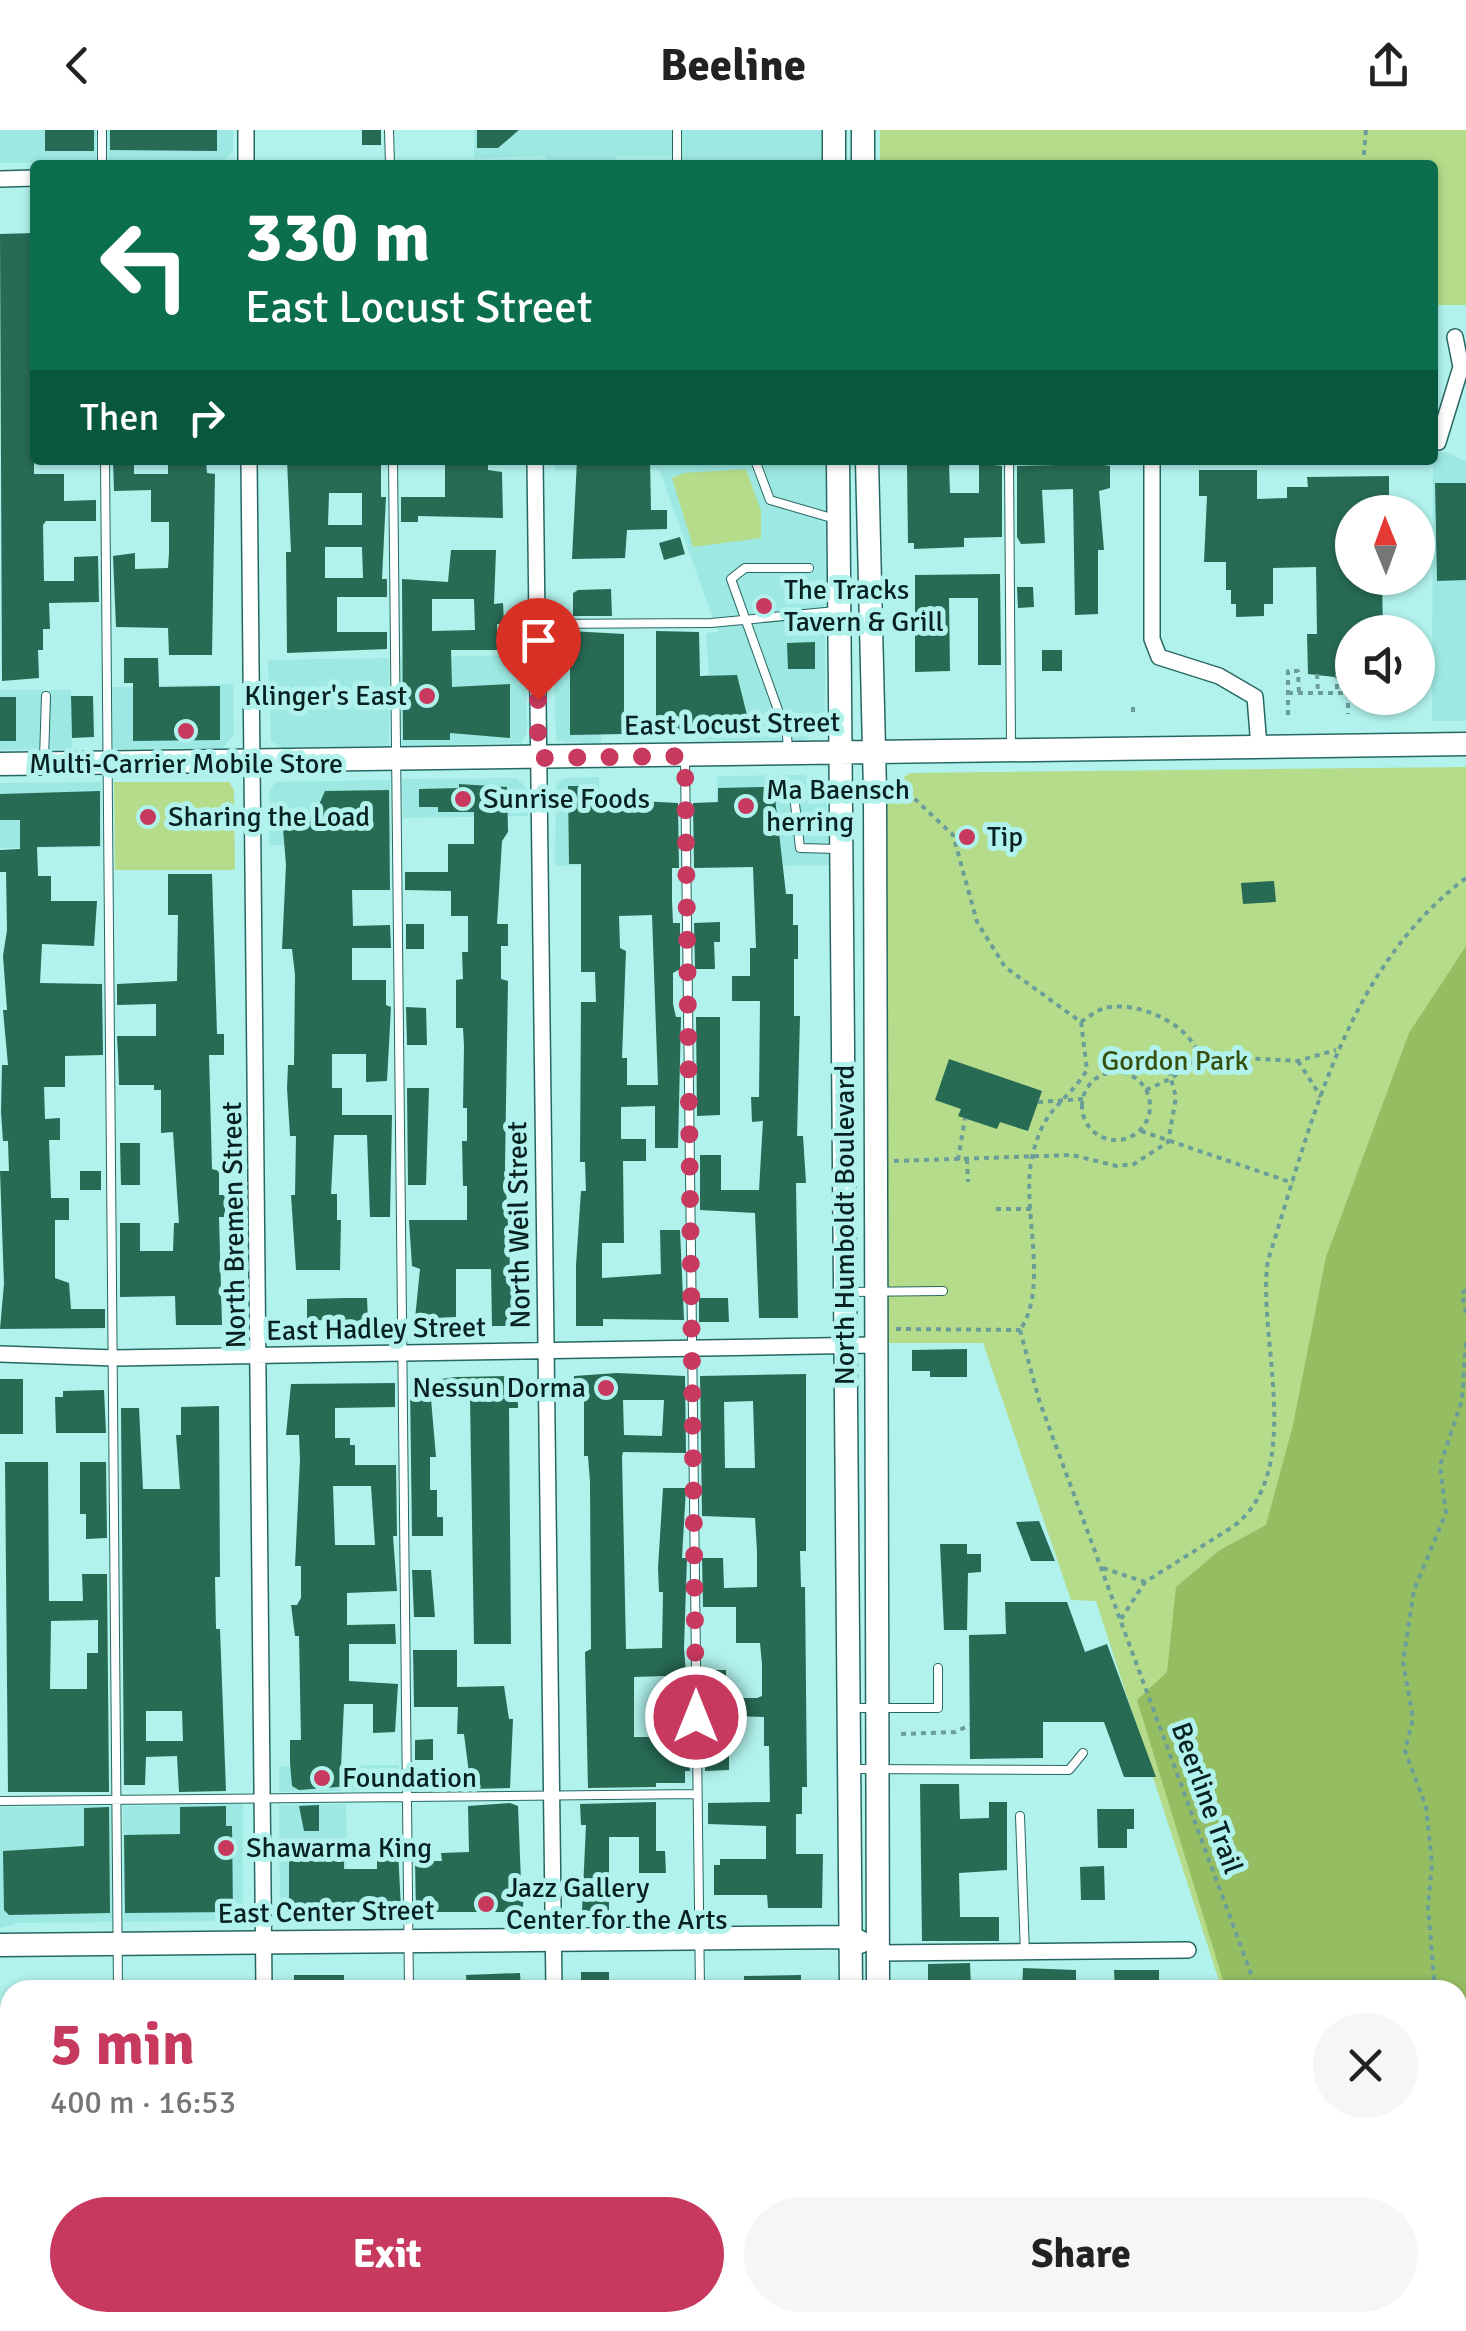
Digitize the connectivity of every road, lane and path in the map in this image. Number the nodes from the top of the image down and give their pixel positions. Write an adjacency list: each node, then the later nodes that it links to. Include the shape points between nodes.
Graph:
1 (102, 130): 8 (lane)
2 (246, 130): 9 (street)
3 (389, 130): 10 (lane)
4 (677, 130): 11 (lane)
5 (834, 130): 12 (main road)
6 (863, 130): 13 (main road)
7 (1366, 130): 14 (path)
8 (102, 160)
9 (246, 160)
10 (390, 160)
11 (677, 160)
12 (834, 160)
13 (863, 160)
14 (1364, 160)
15 (30, 178): 16 (street)
16 (0, 179)
17 (1455, 337): 18 (street, via 1462,367)
18 (1438, 434)
19 (104, 465): 53 (lane)
20 (249, 465): 51 (street, North Bremen Street)
21 (393, 465): 50 (lane)
22 (534, 465): 32 (street, North Weil Street)
23 (757, 465): 28 (lane, via 770,500)
24 (838, 465): 28 (main road)
25 (867, 465): 45 (main road, North Humboldt Boulevard)
26 (1009, 465): 44 (lane)
27 (1152, 465): 43 (street, via 1152,639 1159,657 1219,676 1255,697)
28 (838, 520): 30 (main road)
29 (809, 568): 31 (lane, via 737,571 731,589)
30 (842, 610): 31 (lane); 46 (main road)
31 (742, 618): 32 (lane); 47 (lane)
32 (536, 624): 49 (street, North Weil Street)
33 (1318, 674): 36 (path)
34 (1288, 693): 35 (path); 35 (path, via 1288,671 1298,671); 41 (path)
35 (1298, 693): 36 (path)
36 (1318, 693): 37 (path)
37 (1335, 693)
38 (46, 696): 52 (lane)
39 (1134, 703): 40 (path)
40 (1133, 712)
41 (1288, 715)
42 (1466, 744): 43 (main road, East Locust Street)
43 (1259, 746): 44 (main road, East Locust Street)
44 (1011, 748): 45 (main road, East Locust Street)
45 (874, 751): 46 (main road, East Locust Street); 87 (main road, North Humboldt Boulevard)
46 (842, 752): 47 (main road, East Locust Street); 57 (main road)
47 (788, 753): 48 (main road, East Locust Street)
48 (685, 756): 49 (main road, East Locust Street); 94 (lane)
49 (538, 758): 50 (main road, East Locust Street); 95 (street, North Weil Street)
50 (396, 760): 51 (main road, East Locust Street); 96 (lane)
51 (252, 762): 53 (main road, East Locust Street); 98 (street, North Bremen Street)
52 (44, 763): 53 (main road, East Locust Street); 54 (main road, East Locust Street)
53 (107, 763): 99 (lane)
54 (0, 764)
55 (900, 784): 59 (path, via 953,835 977,922 1005,967)
56 (794, 795): 57 (lane, via 800,848)
57 (841, 848): 86 (main road)
58 (1466, 878): 60 (path, via 1398,946)
59 (1081, 1022): 62 (path, via 1108,1007 1143,1010 1170,1022); 64 (path)
60 (1336, 1050): 63 (path); 69 (path)
61 (1134, 1054): 65 (path)
62 (1199, 1056): 63 (path); 66 (path)
63 (1298, 1061): 69 (path)
64 (1087, 1070): 67 (path); 71 (path)
65 (1127, 1074): 67 (path); 68 (path)
66 (1170, 1075): 68 (path); 75 (path, via 1175,1111)
67 (1094, 1080): 70 (path)
68 (1146, 1090): 74 (path, via 1150,1108)
69 (1321, 1097): 81 (path)
70 (1083, 1099): 71 (path); 74 (path, via 1086,1122 1103,1137 1124,1139)
71 (1060, 1101): 72 (path); 76 (path, via 1046,1114)
72 (1038, 1102)
73 (965, 1118): 78 (path)
74 (1139, 1130): 75 (path)
75 (1168, 1142): 76 (path, via 1134,1164 1116,1166 1072,1154); 81 (path)
76 (1032, 1157): 77 (path); 82 (path)
77 (967, 1159): 78 (path); 80 (path)
78 (958, 1160): 79 (path)
79 (894, 1161)
80 (968, 1182)
81 (1293, 1183): 101 (path, via 1265,1280 1275,1371 1273,1428 1260,1487 1247,1516)
82 (1031, 1209): 83 (path); 90 (path, via 1031,1308)
83 (996, 1210)
84 (1466, 1290): 88 (path)
85 (942, 1291): 87 (lane)
86 (848, 1292): 87 (lane); 92 (main road)
87 (874, 1292): 93 (main road, North Humboldt Boulevard)
88 (1466, 1314)
89 (896, 1329): 90 (path)
90 (1020, 1330): 100 (path, Beerline Trail)
91 (1466, 1342): 136 (path, via 1462,1400 1440,1466 1446,1513 1414,1590 1402,1662 1414,1718 1406,1751 1426,1807 1432,1864)
92 (848, 1345): 93 (street, East Hadley Street); 94 (street, East Hadley Street); 104 (main road)
93 (874, 1345): 105 (main road, North Humboldt Boulevard)
94 (693, 1348): 95 (street, East Hadley Street); 111 (lane)
95 (546, 1351): 96 (street, East Hadley Street); 112 (street, North Weil Street)
96 (404, 1353): 98 (street, East Hadley Street); 113 (lane)
97 (0, 1354): 99 (street, East Hadley Street)
98 (260, 1356): 99 (street, East Hadley Street); 114 (street, North Bremen Street)
99 (115, 1358): 115 (lane)
100 (1100, 1567): 101 (path); 102 (path, Beerline Trail)
101 (1146, 1582): 102 (path)
102 (1121, 1619): 135 (path, Beerline Trail)
103 (938, 1668): 105 (lane, via 938,1708)
104 (848, 1708): 105 (lane); 110 (main road)
105 (878, 1708): 109 (main road, North Humboldt Boulevard)
106 (970, 1725): 107 (path, via 955,1732)
107 (900, 1734)
108 (1083, 1752): 109 (lane, via 1069,1770)
109 (879, 1768): 110 (lane); 126 (main road, North Humboldt Boulevard)
110 (849, 1769): 118 (main road)
111 (697, 1794): 112 (lane); 119 (lane)
112 (551, 1795): 113 (lane); 120 (street, North Weil Street)
113 (406, 1796): 114 (lane); 121 (lane)
114 (262, 1797): 115 (lane); 122 (street, North Bremen Street)
115 (117, 1799): 116 (lane); 123 (lane)
116 (0, 1801)
117 (1020, 1816): 127 (lane)
118 (850, 1937): 119 (main road, East Center Street); 126 (main road); 133 (main road)
119 (700, 1939): 120 (main road, East Center Street); 132 (lane)
120 (553, 1940): 121 (main road, East Center Street); 131 (street, North Weil Street)
121 (408, 1941): 122 (main road, East Center Street); 130 (lane)
122 (263, 1943): 123 (main road, East Center Street); 129 (street, North Bremen Street)
123 (119, 1944): 124 (main road, East Center Street); 128 (lane)
124 (0, 1945)
125 (1188, 1950): 127 (street)
126 (878, 1953): 127 (street); 134 (main road, North Humboldt Boulevard)
127 (1025, 1954)
128 (118, 1980)
129 (264, 1980)
130 (409, 1980)
131 (554, 1980)
132 (700, 1980)
133 (851, 1980)
134 (878, 1980)
135 (1253, 1980)
136 (1434, 1980)

